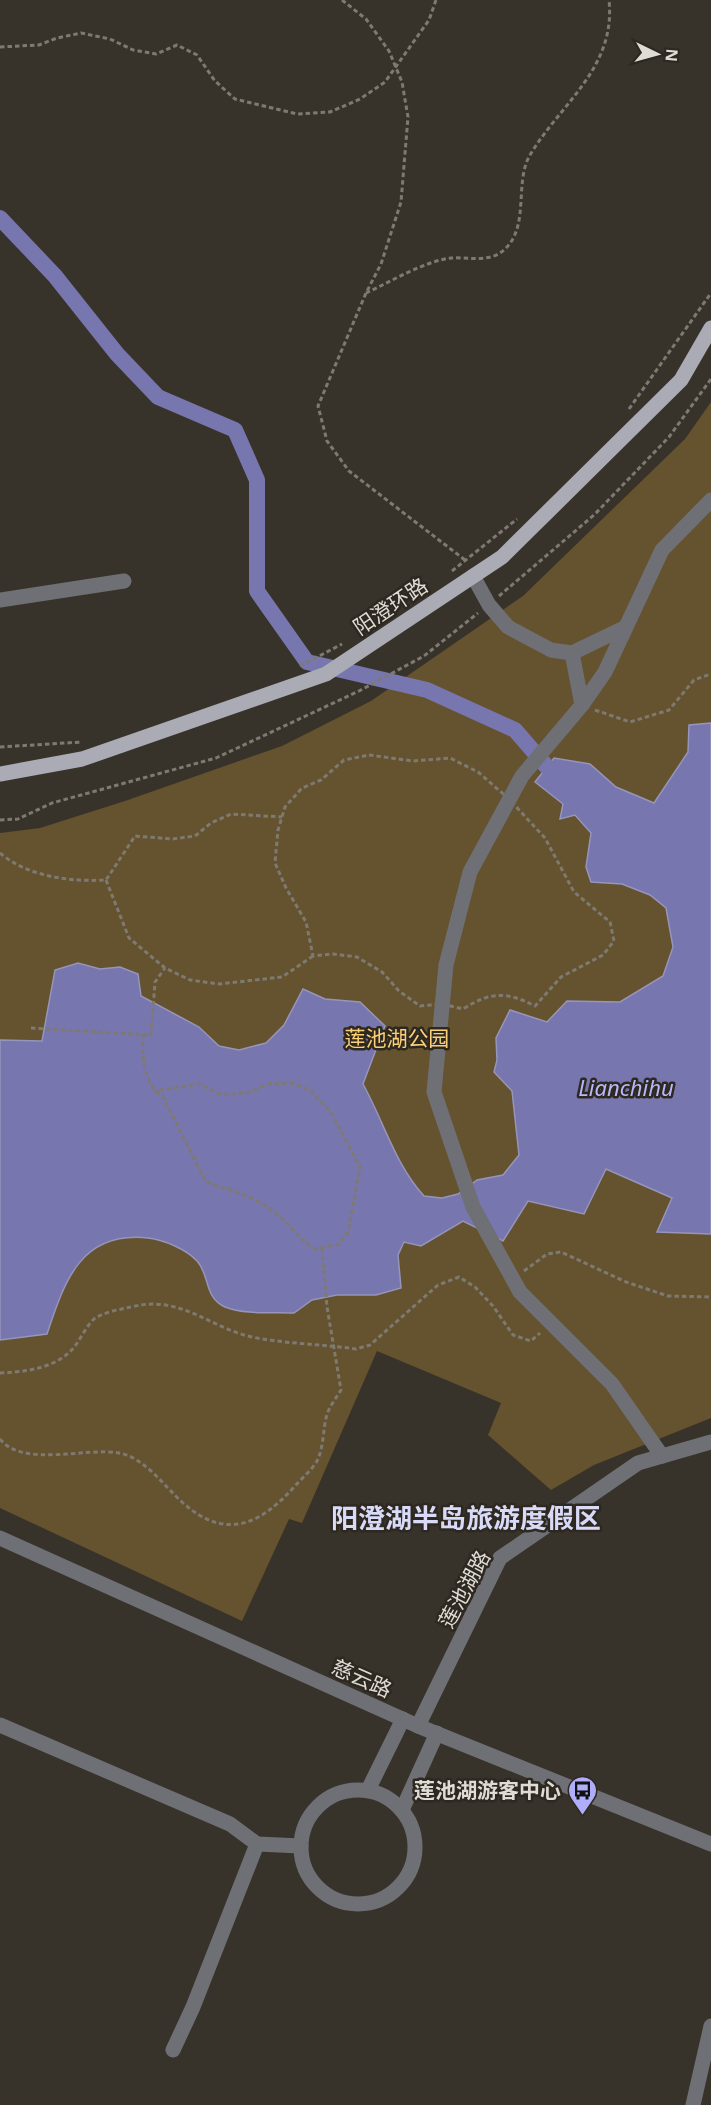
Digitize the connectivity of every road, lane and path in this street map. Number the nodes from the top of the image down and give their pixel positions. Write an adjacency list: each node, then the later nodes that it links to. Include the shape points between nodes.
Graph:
1 (342, 0): 5 (path, via 366,19)
2 (436, 0): 5 (path, via 429,20)
3 (609, 0): 6 (path, via 608,30 595,70 529,156 522,183 518,231 500,253 470,260 451,258)
4 (0, 47): 5 (path, via 39,45 81,33 156,54 177,45 197,54 215,81 236,99 297,114 330,112 360,99 385,82)
5 (396, 67): 6 (path, via 408,117 401,202 381,264)
6 (366, 293): 13 (path, via 318,406 327,441 349,471)
7 (711, 293): 10 (path)
8 (711, 328): 15 (main road, 阳澄环路, via 681,380 501,557)
9 (711, 380): 18 (path, via 669,437 594,514)
10 (628, 410)
11 (711, 500): 19 (street, via 662,550)
12 (519, 517): 13 (path)
13 (465, 560): 14 (path); 15 (path)
14 (447, 574)
15 (473, 576): 18 (street); 27 (main road, 阳澄环路, via 326,674 82,759)
16 (124, 580): 17 (street)
17 (0, 600)
18 (489, 605): 21 (street, via 508,627 551,650); 30 (path, via 422,656 359,691 216,758 63,800 18,819)
19 (624, 628): 21 (street); 24 (street, via 605,672)
20 (350, 640): 22 (path)
21 (572, 653): 24 (street)
22 (299, 667)
23 (711, 674): 24 (path, via 694,680 669,710 630,722)
24 (582, 705): 28 (street, via 522,776)
25 (84, 742): 26 (path)
26 (0, 747)
27 (0, 774)
28 (509, 799): 29 (path, via 478,772 450,758 413,761 369,755 344,760 321,780 302,788 285,807); 35 (street, via 470,872 446,965); 35 (path, via 544,838 574,892 610,922 614,941 603,955 561,977 535,1006 519,998 496,995 480,998 463,1009)
29 (282, 817): 32 (path, via 231,814 195,836 135,836); 33 (path, via 275,863 306,922)
30 (0, 820)
31 (0, 853): 32 (path, via 36,872 74,882)
32 (106, 880): 34 (path, via 129,938)
33 (313, 956): 34 (path, via 282,977 219,984 190,980); 35 (path, via 357,957 382,972 399,991 420,1005)
34 (165, 968): 37 (path, via 155,982 151,1035)
35 (442, 1004): 40 (street, via 434,1092 473,1207)
36 (31, 1028): 37 (path)
37 (143, 1034): 38 (path, via 142,1060)
38 (154, 1091): 39 (path, via 163,1097 206,1182 254,1198 279,1215 298,1238 315,1249); 39 (path, via 199,1084 222,1095 249,1092 268,1084 292,1083 310,1090 330,1111 360,1167 348,1232 339,1244)
39 (322, 1248): 43 (path)
40 (513, 1279): 41 (path, via 547,1254 561,1252 626,1282 668,1296); 42 (street, via 520,1292)
41 (711, 1297)
42 (550, 1322): 43 (path, via 531,1341 513,1335 476,1287 459,1277 438,1284 370,1345 356,1349); 47 (street, via 612,1384)
43 (332, 1345): 44 (path, via 258,1338 181,1308 158,1304 134,1306 94,1319 73,1349 56,1362 36,1370); 45 (path, via 340,1390 327,1412 318,1460 280,1503 261,1518 238,1526 211,1520 190,1509 145,1466 121,1453 28,1454)
44 (0, 1373)
45 (0, 1440)
46 (711, 1442): 47 (street, 莲池湖路)
47 (662, 1456): 51 (street, 莲池湖路, via 638,1463 500,1558)
48 (0, 1538): 49 (street, 慈云路)
49 (403, 1719): 51 (street, 慈云路); 53 (street)
50 (0, 1725): 55 (street, via 230,1824)
51 (418, 1726): 52 (street, 慈云路)
52 (437, 1733): 54 (street); 56 (street, 慈云路)
53 (368, 1790): 54 (street, via 387,1797); 57 (street, via 348,1790 330,1797 314,1810 304,1827)
54 (402, 1810): 57 (street, via 414,1836 414,1863 394,1893 378,1902 342,1903 325,1895 304,1866)
55 (257, 1844): 57 (street); 59 (street)
56 (711, 1844)
57 (301, 1846)
58 (711, 2026): 60 (street)
59 (173, 2050)
60 (693, 2105)

